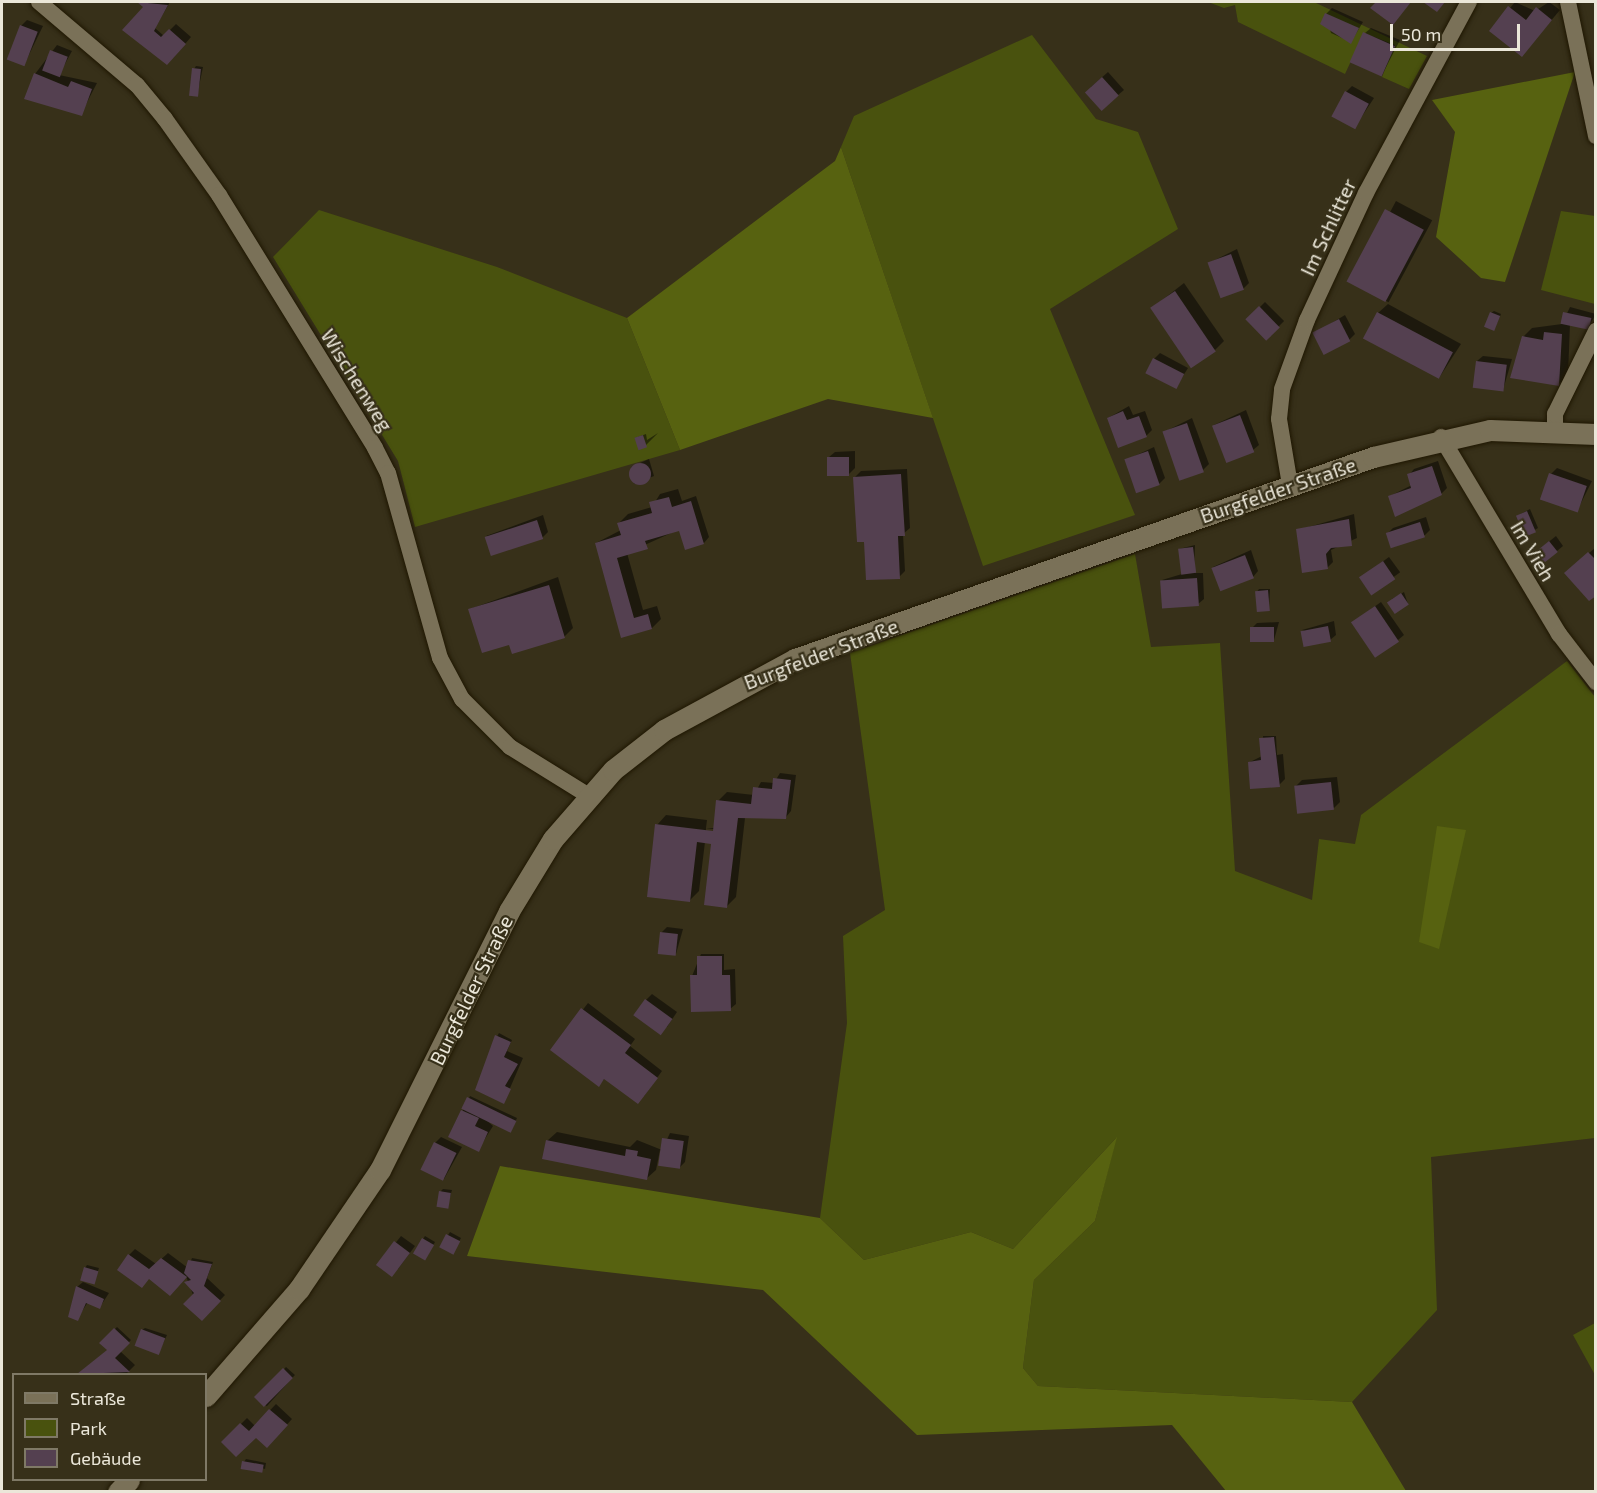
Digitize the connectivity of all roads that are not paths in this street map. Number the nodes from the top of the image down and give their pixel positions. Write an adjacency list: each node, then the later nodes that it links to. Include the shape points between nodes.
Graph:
1 (39, 2): 11 (street, Wischenweg, via 136,85 165,119 219,195 369,438 388,473 440,658 462,699 510,747)
2 (1468, 2): 9 (street, Im Schlitter, via 1366,194 1300,340 1282,389 1279,419)
3 (1568, 2): 4 (street)
4 (1596, 136)
5 (1596, 331): 6 (street, via 1555,414)
6 (1555, 429): 7 (street, Burgfelder Straße); 8 (street, Burgfelder Straße)
7 (1596, 434)
8 (1441, 437): 9 (street, Burgfelder Straße); 10 (street, Im Vieh, via 1559,634)
9 (1290, 486): 11 (street, Burgfelder Straße, via 795,659 663,730)
10 (1596, 682)
11 (589, 795): 12 (street, Burgfelder Straße, via 530,874 380,1170 342,1231 261,1337)
12 (207, 1395)

